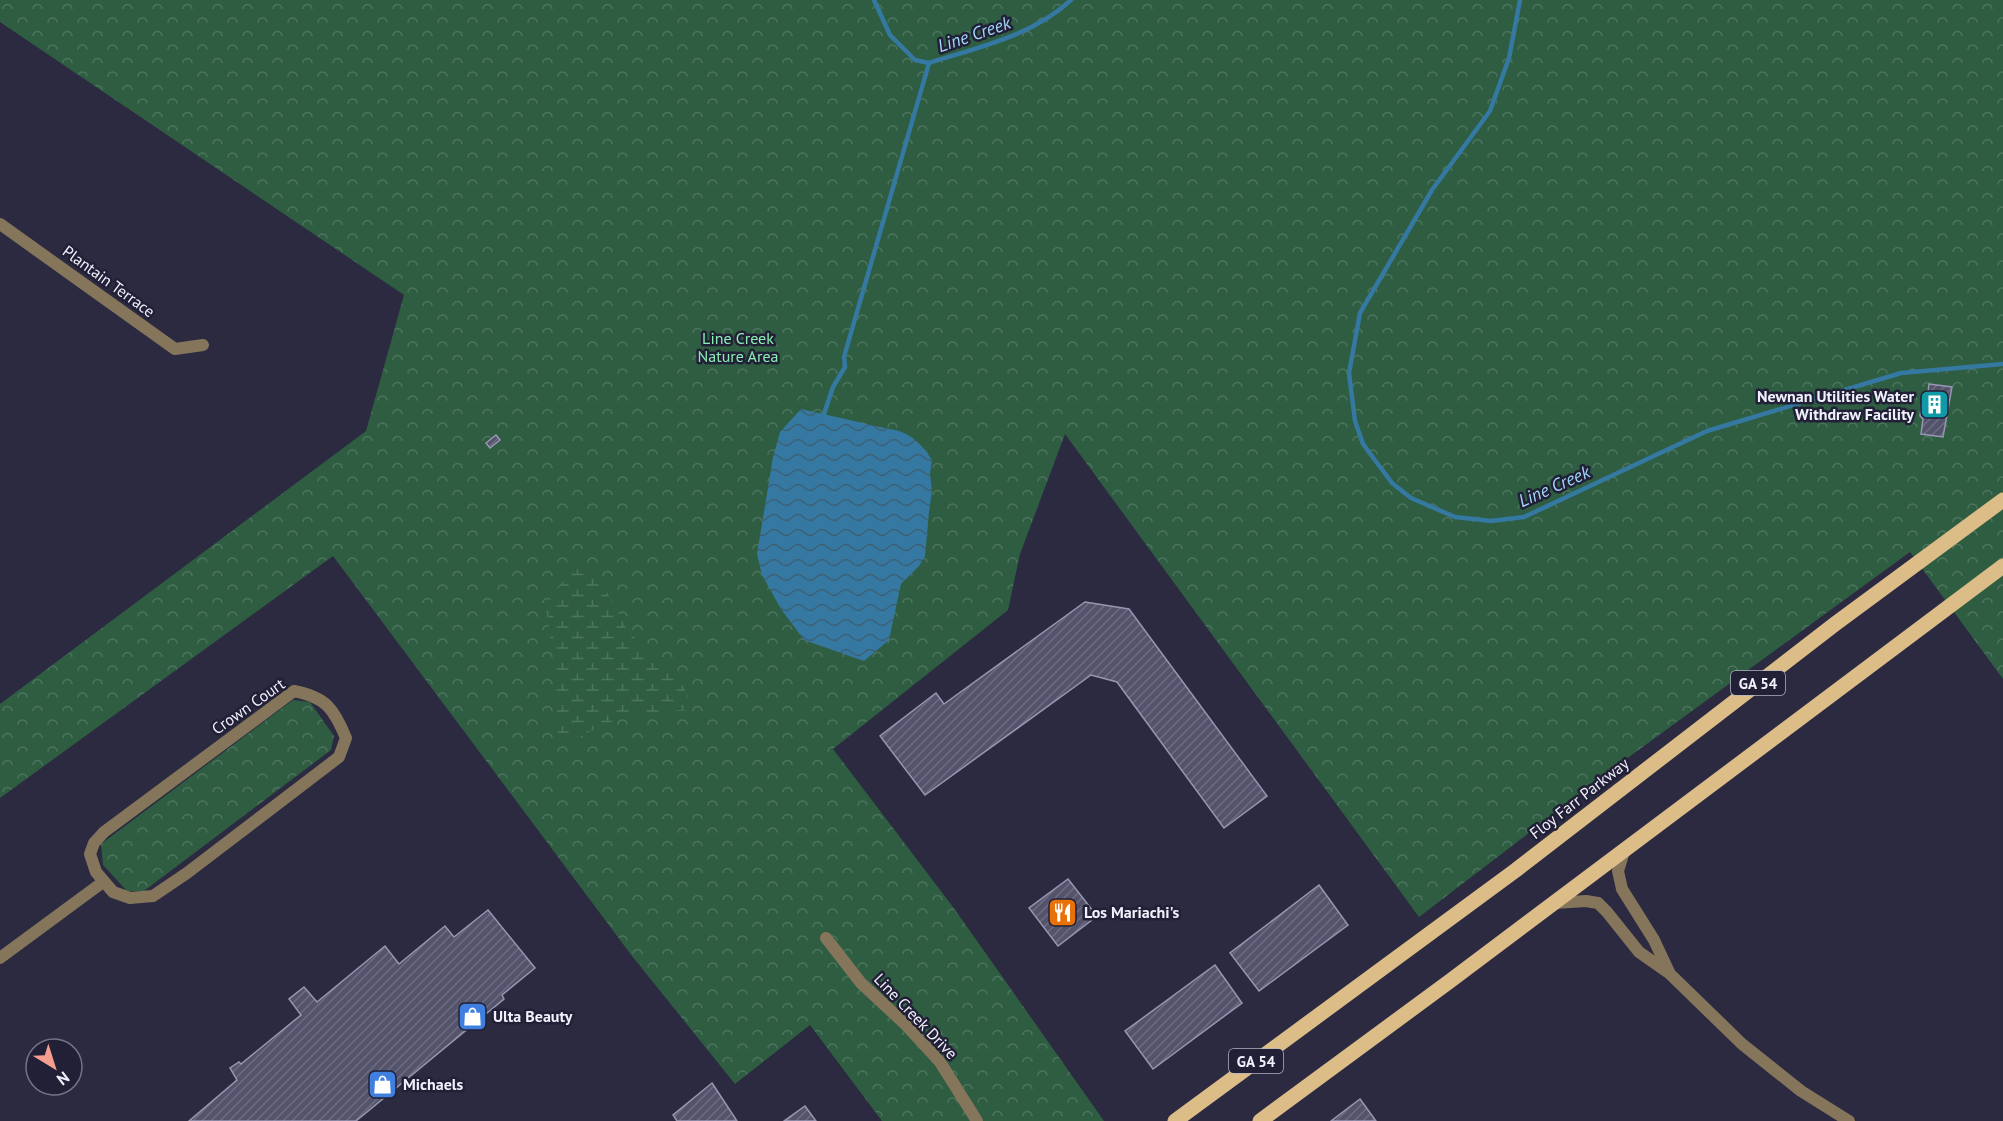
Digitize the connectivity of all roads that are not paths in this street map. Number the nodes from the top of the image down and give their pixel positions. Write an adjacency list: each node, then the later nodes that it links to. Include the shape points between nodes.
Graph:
1 (0, 224): 2 (street, Plantain Terrace, via 175,349)
2 (203, 345)
3 (2003, 500): 12 (main road, Floy Farr Parkway / GA 54, via 1507,876)
4 (2003, 566): 5 (main road, GA 54)
5 (1625, 848): 7 (main road, GA 54); 10 (street, via 1618,871 1622,889 1654,940)
6 (104, 882): 6 (street, Crown Court, via 113,892 130,898 153,896 339,757 346,738 326,703 312,694 294,691 104,832 93,843 90,854); 9 (street)
7 (1554, 903): 10 (street, via 1598,903 1639,952); 13 (main road, GA 54)
8 (826, 938): 11 (street, Line Creek Drive, via 861,983 940,1062)
9 (0, 958)
10 (1669, 973): 14 (street, via 1762,1061)
11 (976, 1121)
12 (1175, 1121)
13 (1260, 1121)
14 (1849, 1121)

